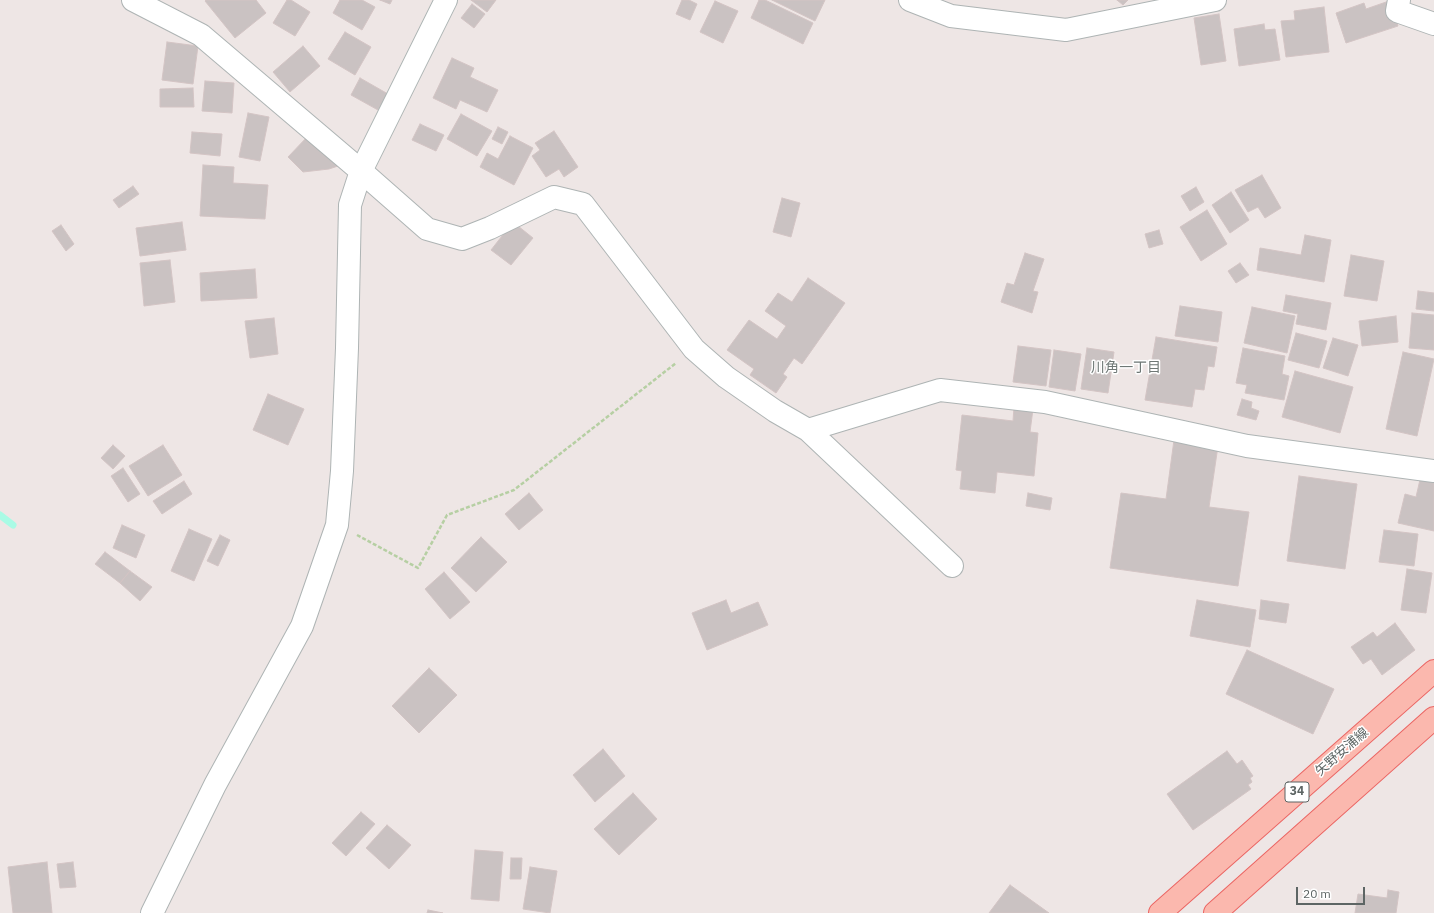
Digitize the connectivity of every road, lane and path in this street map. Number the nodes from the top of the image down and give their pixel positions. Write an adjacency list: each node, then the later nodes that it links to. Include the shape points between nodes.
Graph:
1 (133, 0): 8 (street, via 202,35)
2 (446, 0): 8 (street)
3 (910, 0): 6 (street)
4 (1215, 0): 6 (street, via 1066,30)
5 (1399, 0): 7 (street, via 1396,11)
6 (955, 8)
7 (1434, 24)
8 (361, 171): 9 (street, via 427,229 462,239 554,197 583,204); 12 (street, via 350,205 344,433)
9 (694, 348): 10 (street, via 726,377); 12 (path, via 514,490 447,515 418,568)
10 (808, 430): 11 (street, via 940,390 1045,402 1247,446); 13 (street)
11 (1434, 471)
12 (337, 525): 16 (street, via 302,626 215,785)
13 (952, 566)
14 (1434, 671): 17 (main road, 矢野安浦線 / 34)
15 (1434, 718): 18 (main road)
16 (152, 913)
17 (1160, 913)
18 (1215, 913)

